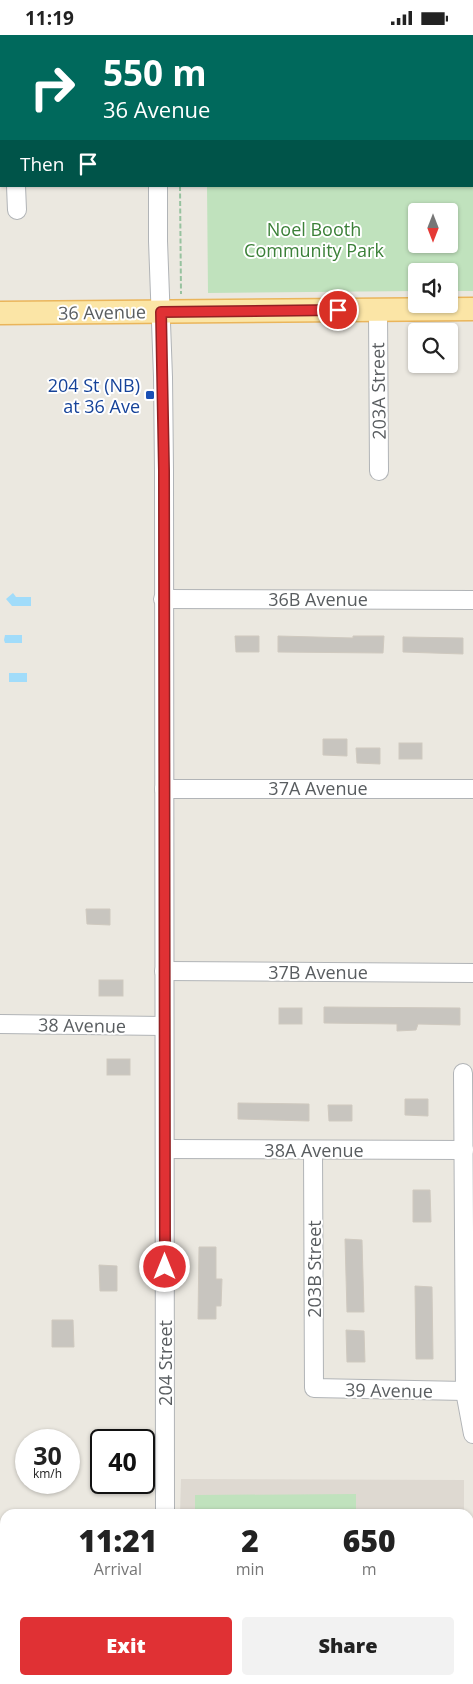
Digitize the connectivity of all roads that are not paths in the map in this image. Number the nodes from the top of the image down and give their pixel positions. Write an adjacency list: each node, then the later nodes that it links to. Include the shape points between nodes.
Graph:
1 (16, 187): 3 (street)
2 (158, 187): 6 (street, 204 Street, via 158,241)
3 (17, 210)
4 (473, 309): 5 (main road, 36 Avenue)
5 (378, 310): 6 (main road, 36 Avenue); 8 (street, 203A Street)
6 (171, 311): 7 (main road, 36 Avenue); 9 (street, 204 Street, via 164,461)
7 (0, 313)
8 (379, 471)
9 (163, 599): 10 (street, 36B Avenue); 11 (street, 204 Street)
10 (473, 600)
11 (164, 789): 12 (street, 37A Avenue); 13 (street, 204 Street)
12 (473, 789)
13 (164, 971): 14 (street, 37B Avenue); 16 (street, 204 Street)
14 (473, 973)
15 (0, 1024): 16 (street, 38 Avenue)
16 (164, 1026): 18 (street, 204 Street)
17 (463, 1073): 20 (street)
18 (165, 1149): 19 (street, 38A Avenue); 24 (street, 204 Street)
19 (314, 1150): 20 (street, 38A Avenue); 21 (street, 203B Street)
20 (464, 1150): 22 (street)
21 (314, 1388): 22 (street, 39 Avenue)
22 (465, 1391): 23 (street)
23 (473, 1434)
24 (165, 1509)

